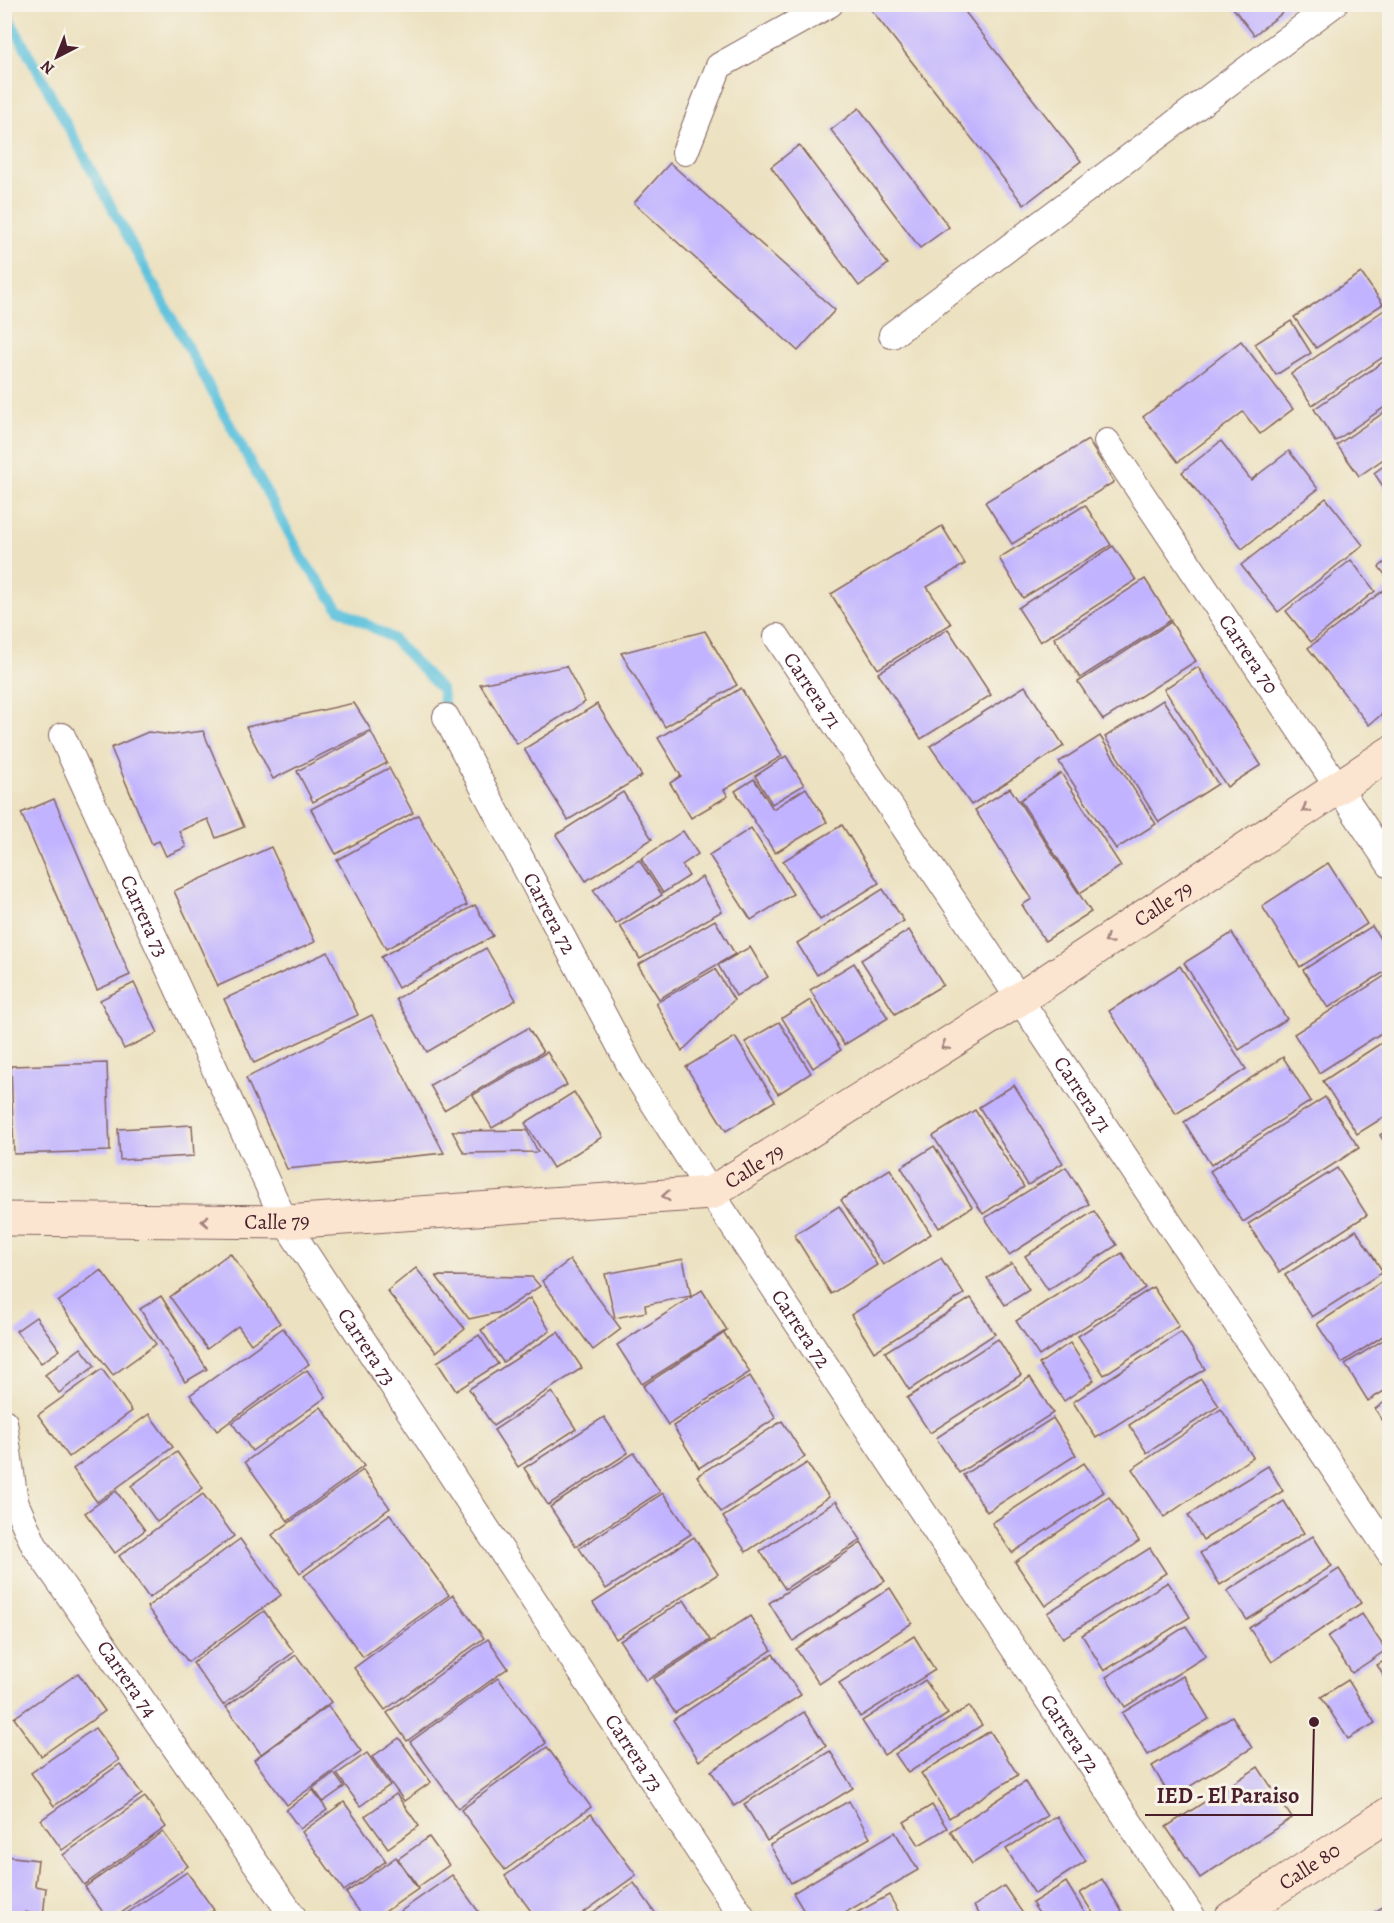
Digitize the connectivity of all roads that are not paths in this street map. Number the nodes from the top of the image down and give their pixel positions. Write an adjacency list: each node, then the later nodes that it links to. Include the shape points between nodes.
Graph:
1 (830, 4): 3 (street, via 719,66)
2 (1334, 4): 4 (street)
3 (685, 152)
4 (892, 335)
5 (1107, 442): 10 (street, Carrera 70)
6 (777, 637): 12 (street, Carrera 71)
7 (446, 717): 13 (street, Carrera 72, via 632,1069)
8 (62, 736): 15 (street, Carrera 73)
9 (1389, 753): 10 (street, Calle 79)
10 (1338, 788): 11 (street, Carrera 70); 12 (street, Calle 79, one-way to 12)
11 (1389, 865)
12 (1018, 1000): 13 (street, Calle 79, one-way to 13); 17 (street, Carrera 71)
13 (711, 1193): 15 (street, Calle 79, one-way to 15); 21 (street, Carrera 72)
14 (4, 1219): 15 (street, Calle 79, one-way to 14)
15 (285, 1222): 20 (street, Carrera 73)
16 (4, 1422): 19 (street, Carrera 74, via 15,1502 34,1545)
17 (1389, 1553)
18 (1389, 1813): 22 (street, Calle 80)
19 (294, 1918)
20 (743, 1918)
21 (1193, 1918)
22 (1231, 1918)

